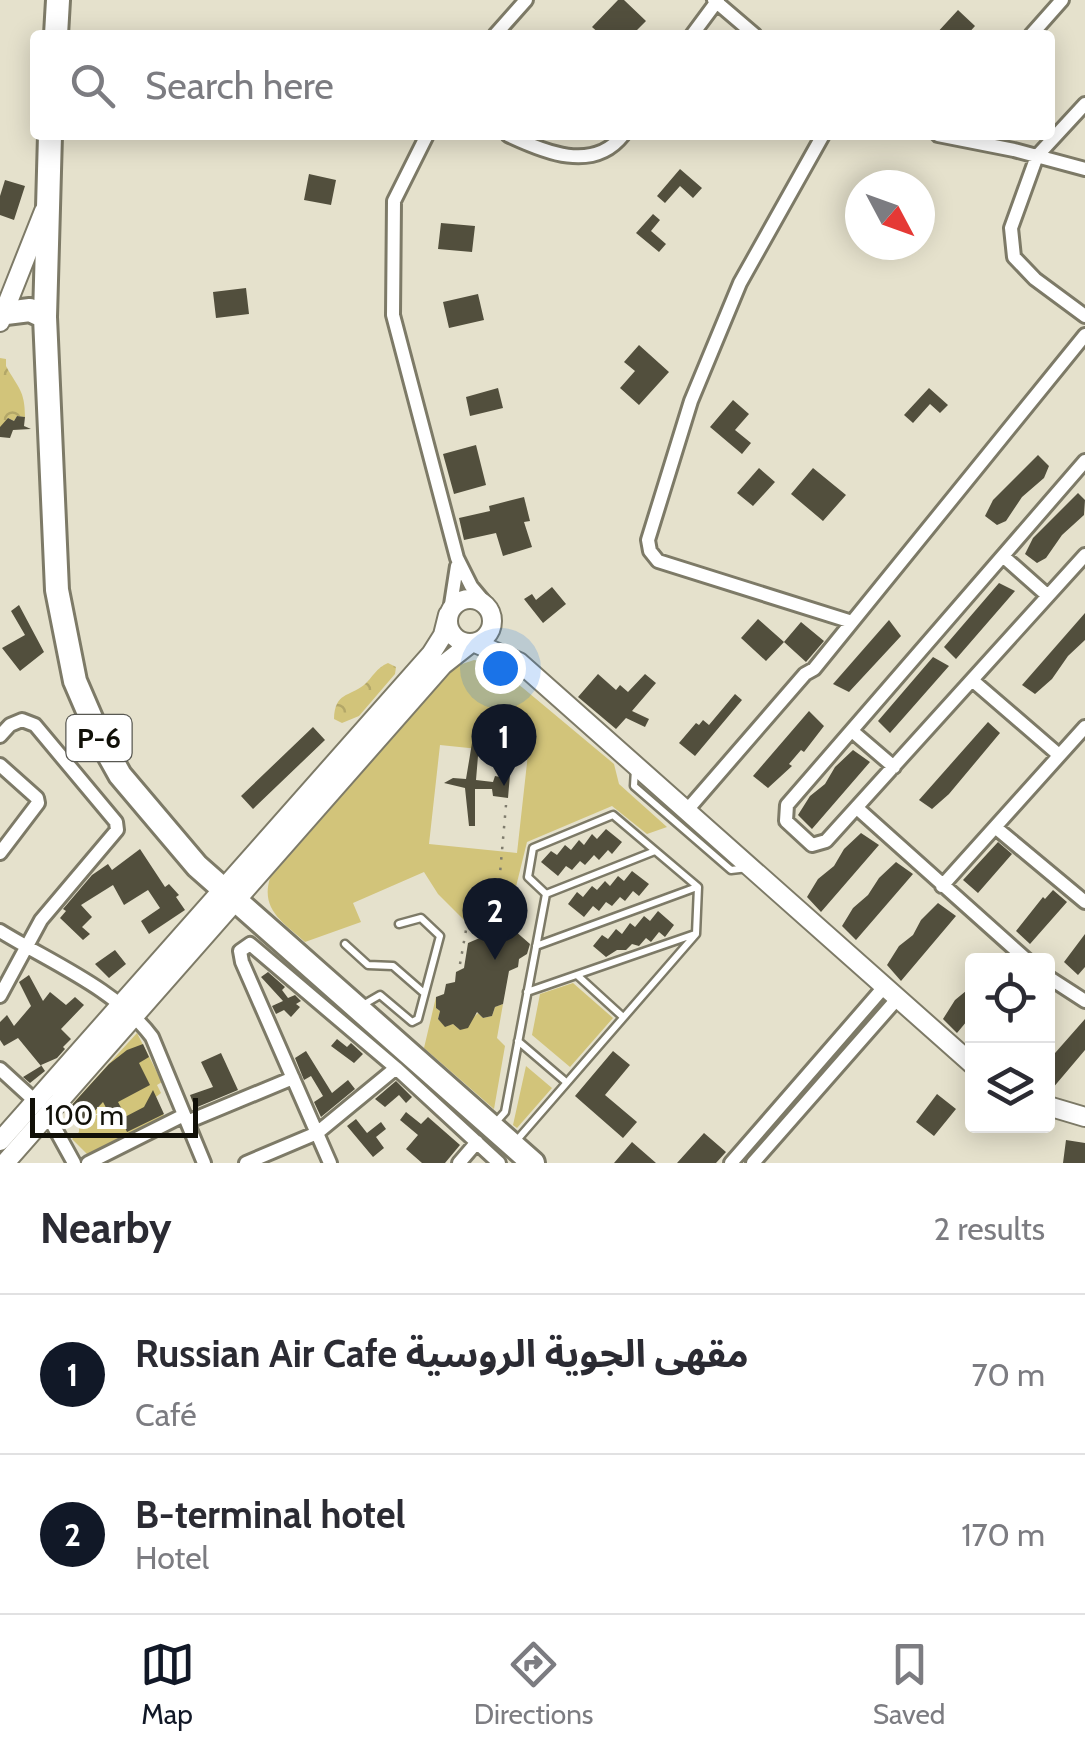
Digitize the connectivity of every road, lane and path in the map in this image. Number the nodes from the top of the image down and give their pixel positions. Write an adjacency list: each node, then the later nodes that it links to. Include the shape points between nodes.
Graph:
1 (58, 0): 5 (highway)
2 (526, 0): 6 (street)
3 (1062, 0): 9 (street)
4 (716, 1): 7 (street); 8 (street)
5 (56, 30)
6 (499, 30)
7 (696, 30)
8 (749, 30)
9 (1035, 30)
10 (1085, 104): 11 (street)
11 (1055, 136)
12 (50, 140): 21 (highway, P-6)
13 (424, 140): 30 (street, via 394,201 393,314)
14 (523, 140): 15 (street, via 574,157 595,156)
15 (616, 140)
16 (820, 140): 34 (street, via 740,282 691,400 648,540 658,561)
17 (964, 140): 19 (street)
18 (1052, 140): 19 (street)
19 (1037, 156): 20 (street); 22 (street, via 1011,228 1014,257)
20 (1085, 170)
21 (46, 204): 23 (highway, P-6); 24 (street)
22 (1085, 316)
23 (45, 317): 24 (highway, via 30,310); 55 (highway, P-6, via 57,590 75,681 120,775)
24 (3, 318)
25 (1085, 335): 34 (street)
26 (1085, 462): 27 (street)
27 (1080, 478): 29 (street)
28 (1085, 555): 31 (street)
29 (1004, 556): 31 (street); 39 (street)
30 (457, 558): 32 (street); 33 (street)
31 (1048, 596): 37 (street)
32 (488, 608): 33 (street, via 468,598); 35 (street, via 490,631); 36 (street)
33 (449, 613): 35 (street, via 452,635); 55 (street, via 430,654)
34 (852, 622): 47 (street)
35 (473, 643): 36 (street); 55 (street, via 443,665)
36 (519, 662): 42 (street)
37 (972, 680): 41 (street); 44 (street)
38 (1085, 727): 41 (street)
39 (852, 731): 44 (street); 46 (street, via 784,814 812,845 826,841)
40 (0, 736): 62 (street, via 22,720 35,725 117,830)
41 (1060, 755): 48 (street)
42 (636, 763): 47 (street); 51 (lane, via 634,786 730,870)
43 (0, 765): 50 (street, via 38,803)
44 (894, 767): 46 (street)
45 (506, 805): 64 (path, via 496,919 466,930)
46 (858, 808): 52 (street)
47 (688, 810): 51 (street)
48 (995, 827): 52 (street); 56 (street)
49 (656, 851): 53 (lane); 54 (lane); 54 (lane, via 613,815 533,848 528,877)
50 (0, 853)
51 (754, 867): 69 (street)
52 (942, 886): 63 (street)
53 (698, 887): 59 (lane); 61 (lane)
54 (546, 894): 61 (lane)
55 (228, 896): 72 (highway, P-6); 73 (street)
56 (1085, 902)
57 (399, 924): 68 (lane, via 421,918 440,936)
58 (0, 932): 62 (street)
59 (696, 934): 65 (lane); 74 (lane)
60 (345, 944): 68 (lane, via 368,965 393,966)
61 (536, 946): 67 (lane)
62 (26, 948): 70 (street); 73 (street)
63 (1020, 953)
64 (460, 964)
65 (577, 975): 67 (lane); 74 (lane)
66 (1055, 982): 71 (street)
67 (527, 992): 75 (lane)
68 (424, 993): 72 (lane, via 416,1022 380,994)
69 (890, 993): 76 (street); 97 (street); 98 (street)
70 (0, 996)
71 (1085, 1001)
72 (356, 1010): 86 (highway, P-6)
73 (126, 1011): 81 (street); 84 (street, via 152,1037)
74 (623, 1016): 80 (lane)
75 (517, 1040): 80 (lane); 86 (lane, via 505,1112)
76 (965, 1058)
77 (396, 1068): 79 (street, via 250,944 240,951 242,962); 85 (street); 86 (street)
78 (0, 1069): 81 (street)
79 (293, 1078): 84 (street); 85 (street)
80 (566, 1082): 88 (lane)
81 (41, 1108): 87 (street); 89 (street); 90 (street)
82 (1055, 1108): 83 (street)
83 (1085, 1117)
84 (186, 1118): 91 (street); 92 (street)
85 (317, 1133): 93 (street); 94 (street)
86 (485, 1134): 88 (highway, P-6); 95 (street)
87 (1, 1138)
88 (506, 1154): 96 (highway, P-6)
89 (5, 1163)
90 (74, 1163)
91 (88, 1163)
92 (204, 1163)
93 (246, 1163)
94 (330, 1163)
95 (458, 1163)
96 (533, 1163)
97 (730, 1163)
98 (752, 1163)

